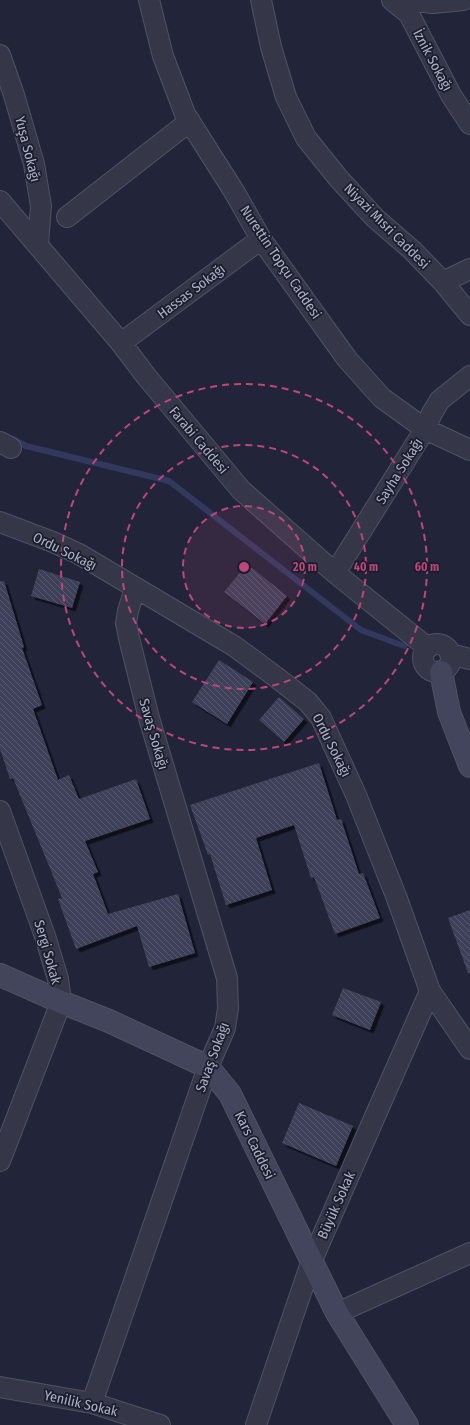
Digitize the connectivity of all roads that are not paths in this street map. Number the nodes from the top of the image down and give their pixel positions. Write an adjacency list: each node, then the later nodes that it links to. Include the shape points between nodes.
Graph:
1 (149, 0): 7 (street, Nurettin Topçu Caddesi, via 163,56)
2 (261, 0): 14 (street, Niyazi Mısri Caddesi, via 271,48 286,97 306,138 374,218 412,250)
3 (392, 0): 8 (street, İznik Sokağı, via 409,14 451,94)
4 (412, 0): 5 (street, via 433,3)
5 (462, 0)
6 (0, 55): 12 (street, Yuşa Sokağı, via 34,164 41,206)
7 (190, 121): 10 (street); 11 (street, Nurettin Topçu Caddesi)
8 (470, 124)
9 (0, 201): 12 (street, Farabi Caddesi)
10 (67, 217)
11 (261, 239): 16 (street, Hassas Sokağı); 18 (street, Nurettin Topçu Caddesi, via 347,359 382,398)
12 (38, 245): 16 (street, Farabi Caddesi)
13 (470, 269): 14 (street)
14 (443, 282): 15 (street, Niyazi Mısri Caddesi)
15 (470, 315)
16 (121, 343): 21 (street, Farabi Caddesi, via 241,490)
17 (470, 376): 18 (street, Sayha Sokağı, via 440,400)
18 (425, 429): 19 (street, Nurettin Topçu Caddesi); 21 (street, Sayha Sokağı)
19 (470, 450)
20 (0, 522): 22 (street, Ordu Sokağı, via 79,554)
21 (335, 573): 24 (street, Farabi Caddesi, via 428,648 424,656 425,665 432,671)
22 (135, 588): 28 (street, Ordu Sokağı, via 234,646 308,702 321,718 356,795); 31 (street, Savaş Sokağı, via 126,623 129,638 149,718 227,978 228,1008 225,1028)
23 (470, 659): 24 (street)
24 (446, 663): 25 (street, via 449,712)
25 (470, 766)
26 (0, 811): 29 (street, Sergi Sokak, via 45,936 58,979)
27 (0, 975): 29 (street, Kars Caddesi)
28 (430, 991): 30 (street, Ordu Sokağı); 34 (street, Büyük Sokak)
29 (61, 1002): 31 (street, Kars Caddesi, via 116,1024); 32 (street, Sergi Sokak)
30 (470, 1049)
31 (208, 1067): 34 (street, Kars Caddesi, via 230,1094); 37 (street, Savaş Sokağı)
32 (0, 1161)
33 (470, 1254): 35 (street)
34 (312, 1260): 35 (street, Kars Caddesi); 39 (street, Büyük Sokak)
35 (337, 1313): 40 (street, Kars Caddesi)
36 (0, 1387): 37 (street, Yenilik Sokak)
37 (92, 1403): 38 (street, Yenilik Sokak)
38 (160, 1425)
39 (256, 1425)
40 (407, 1425)

